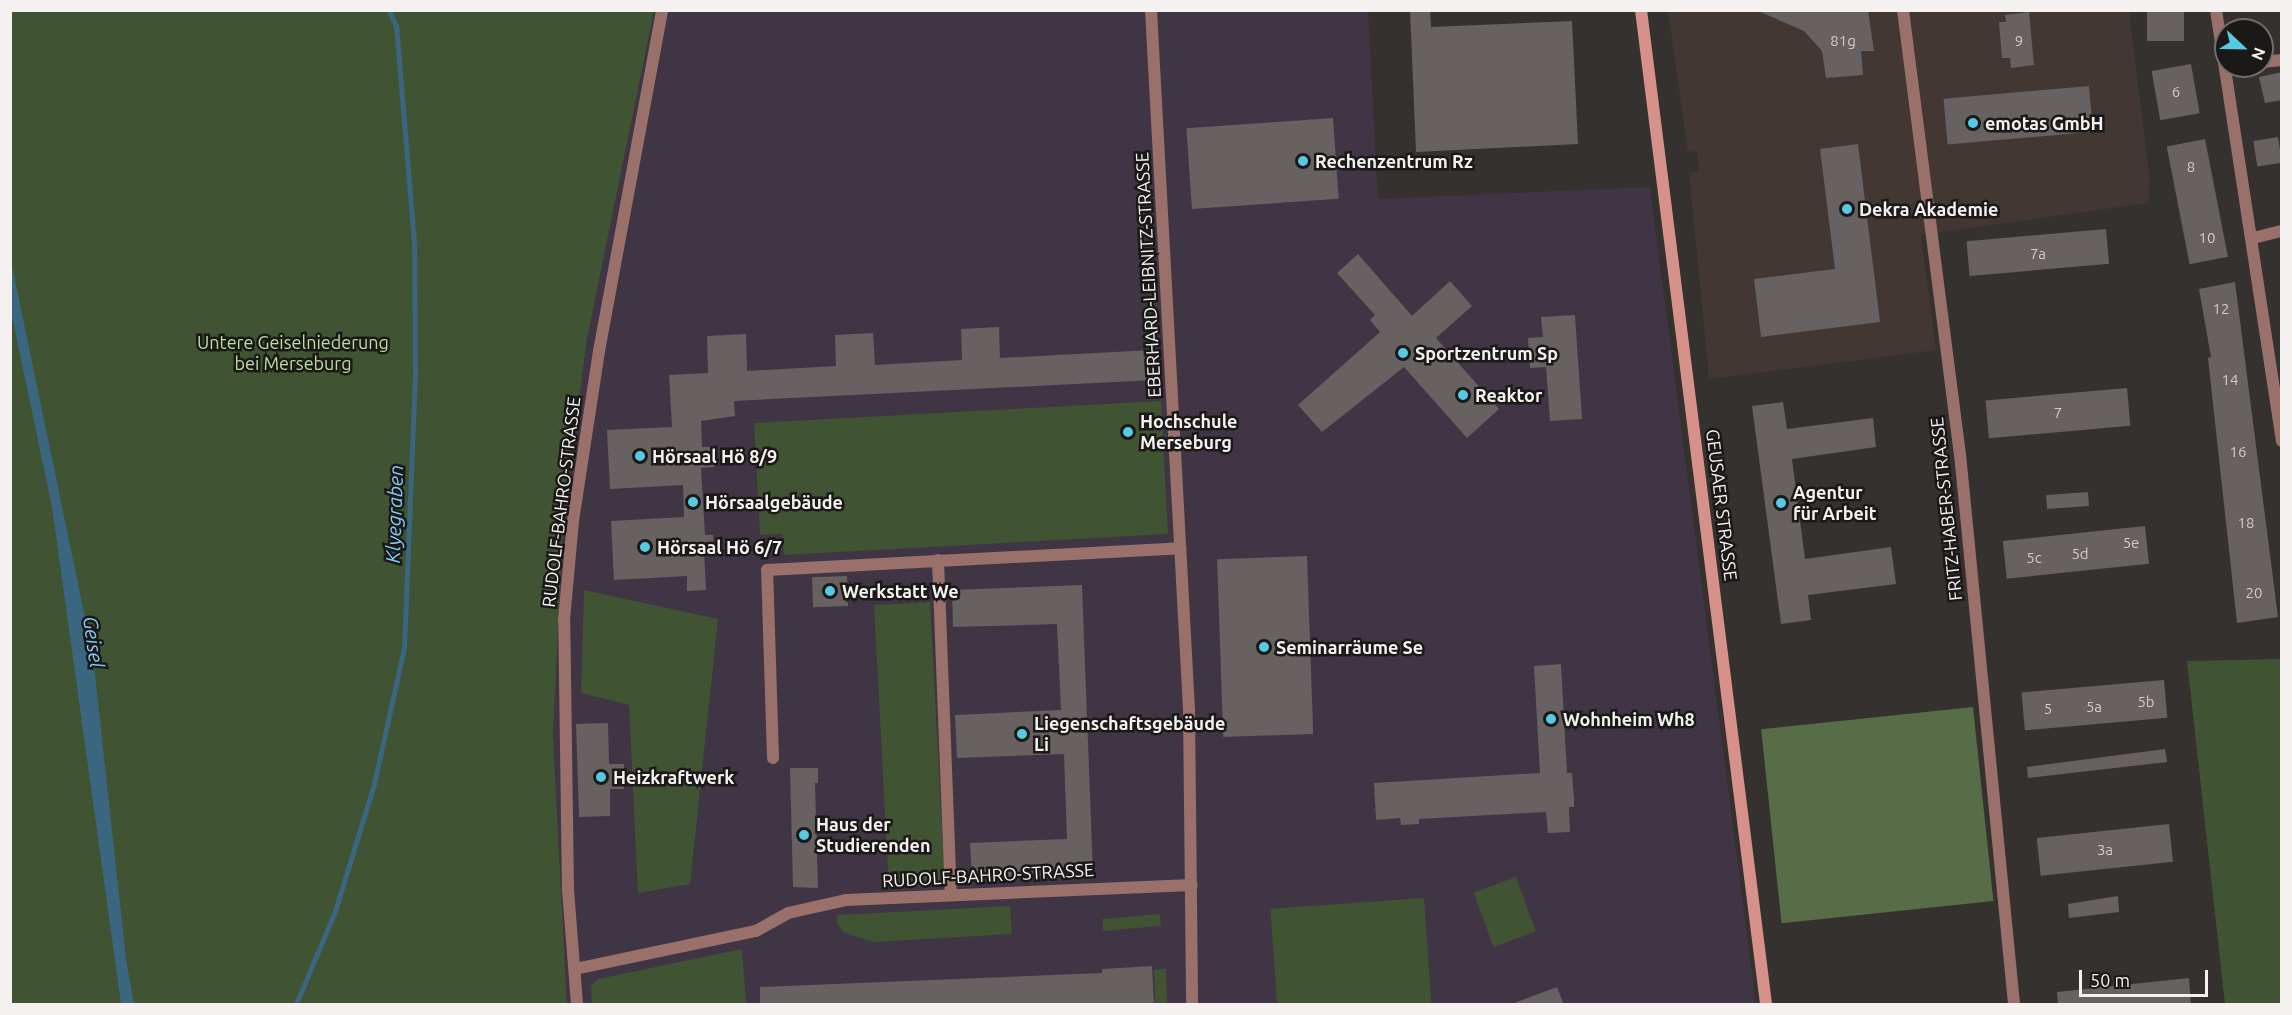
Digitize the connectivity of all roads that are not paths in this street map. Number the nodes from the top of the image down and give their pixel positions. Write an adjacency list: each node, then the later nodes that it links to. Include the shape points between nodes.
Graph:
1 (662, 10): 15 (street, RUDOLF-BAHRO-STRASSE, via 599,351 573,521 564,620 568,890)
2 (1151, 10): 10 (street, EBERHARD-LEIBNITZ-STRASSE)
3 (1641, 10): 18 (street, GEUSAER STRASSE)
4 (1903, 10): 19 (street, FRITZ-HABER-STRASSE, via 1960,454)
5 (2226, 78): 7 (street)
6 (2282, 231): 7 (street)
7 (2253, 238): 8 (street)
8 (2279, 394): 9 (street)
9 (2282, 441)
10 (1180, 548): 11 (street); 13 (street, EBERHARD-LEIBNITZ-STRASSE, via 1189,709)
11 (938, 560): 12 (street, via 767,570); 14 (street)
12 (773, 758)
13 (1192, 885): 14 (street, RUDOLF-BAHRO-STRASSE); 17 (street, EBERHARD-LEIBNITZ-STRASSE)
14 (951, 895): 15 (street, RUDOLF-BAHRO-STRASSE, via 846,900 788,913 756,931)
15 (575, 969): 16 (street, RUDOLF-BAHRO-STRASSE)
16 (577, 1005)
17 (1192, 1005)
18 (1766, 1005)
19 (2014, 1005)

